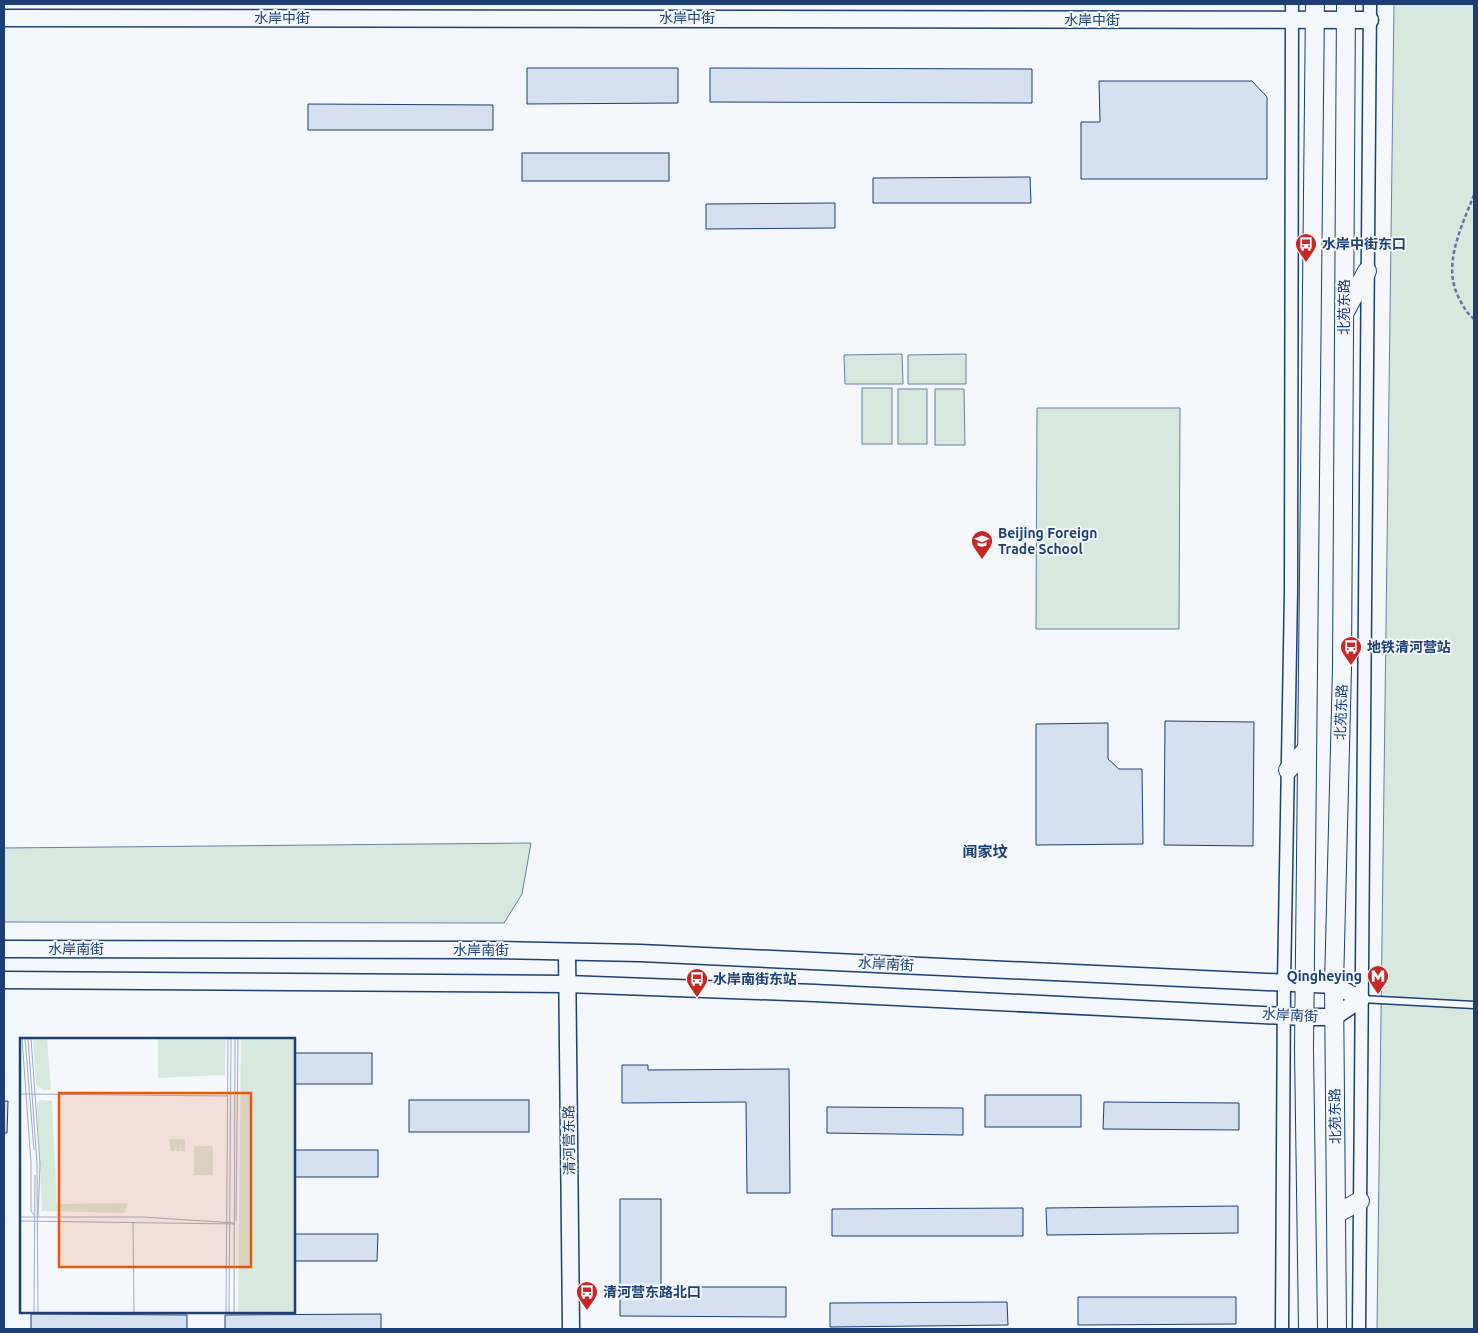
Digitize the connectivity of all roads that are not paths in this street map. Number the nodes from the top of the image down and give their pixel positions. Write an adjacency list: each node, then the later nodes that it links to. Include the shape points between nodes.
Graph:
1 (1292, 4): 6 (street)
2 (1315, 12): 3 (street, 水岸中街); 6 (street, 水岸中街); 9 (main road)
3 (1345, 12): 4 (street, 水岸中街); 8 (main road, 北苑东路)
4 (1370, 12): 7 (street)
5 (4, 18): 6 (street, 水岸中街)
6 (1292, 21): 10 (street, via 1292,582)
7 (1367, 271): 8 (main road); 18 (street)
8 (1344, 314): 17 (main road, 北苑东路, via 1342,668)
9 (1307, 749): 10 (main road); 16 (main road)
10 (1288, 770): 14 (street)
11 (4, 948): 12 (street, 水岸南街)
12 (567, 952): 14 (street, 水岸南街); 15 (street, 清河营东路)
13 (4, 980): 15 (street, 水岸南街)
14 (1284, 983): 16 (street, 水岸南街); 20 (street)
15 (567, 984): 20 (street, 水岸南街); 25 (street, 清河营东路)
16 (1305, 984): 17 (street, 水岸南街); 21 (main road)
17 (1334, 985): 18 (street, 水岸南街); 22 (main road, 北苑东路)
18 (1361, 999): 19 (lane); 22 (street, 水岸南街); 23 (street)
19 (1474, 1005)
20 (1284, 1015): 21 (street, 水岸南街); 26 (street)
21 (1304, 1017): 22 (street, 水岸南街); 27 (main road)
22 (1334, 1017): 24 (main road, 北苑东路)
23 (1360, 1202): 24 (main road); 29 (street)
24 (1336, 1214): 28 (main road, 北苑东路)
25 (571, 1329)
26 (1282, 1329)
27 (1308, 1329)
28 (1337, 1329)
29 (1359, 1329)

